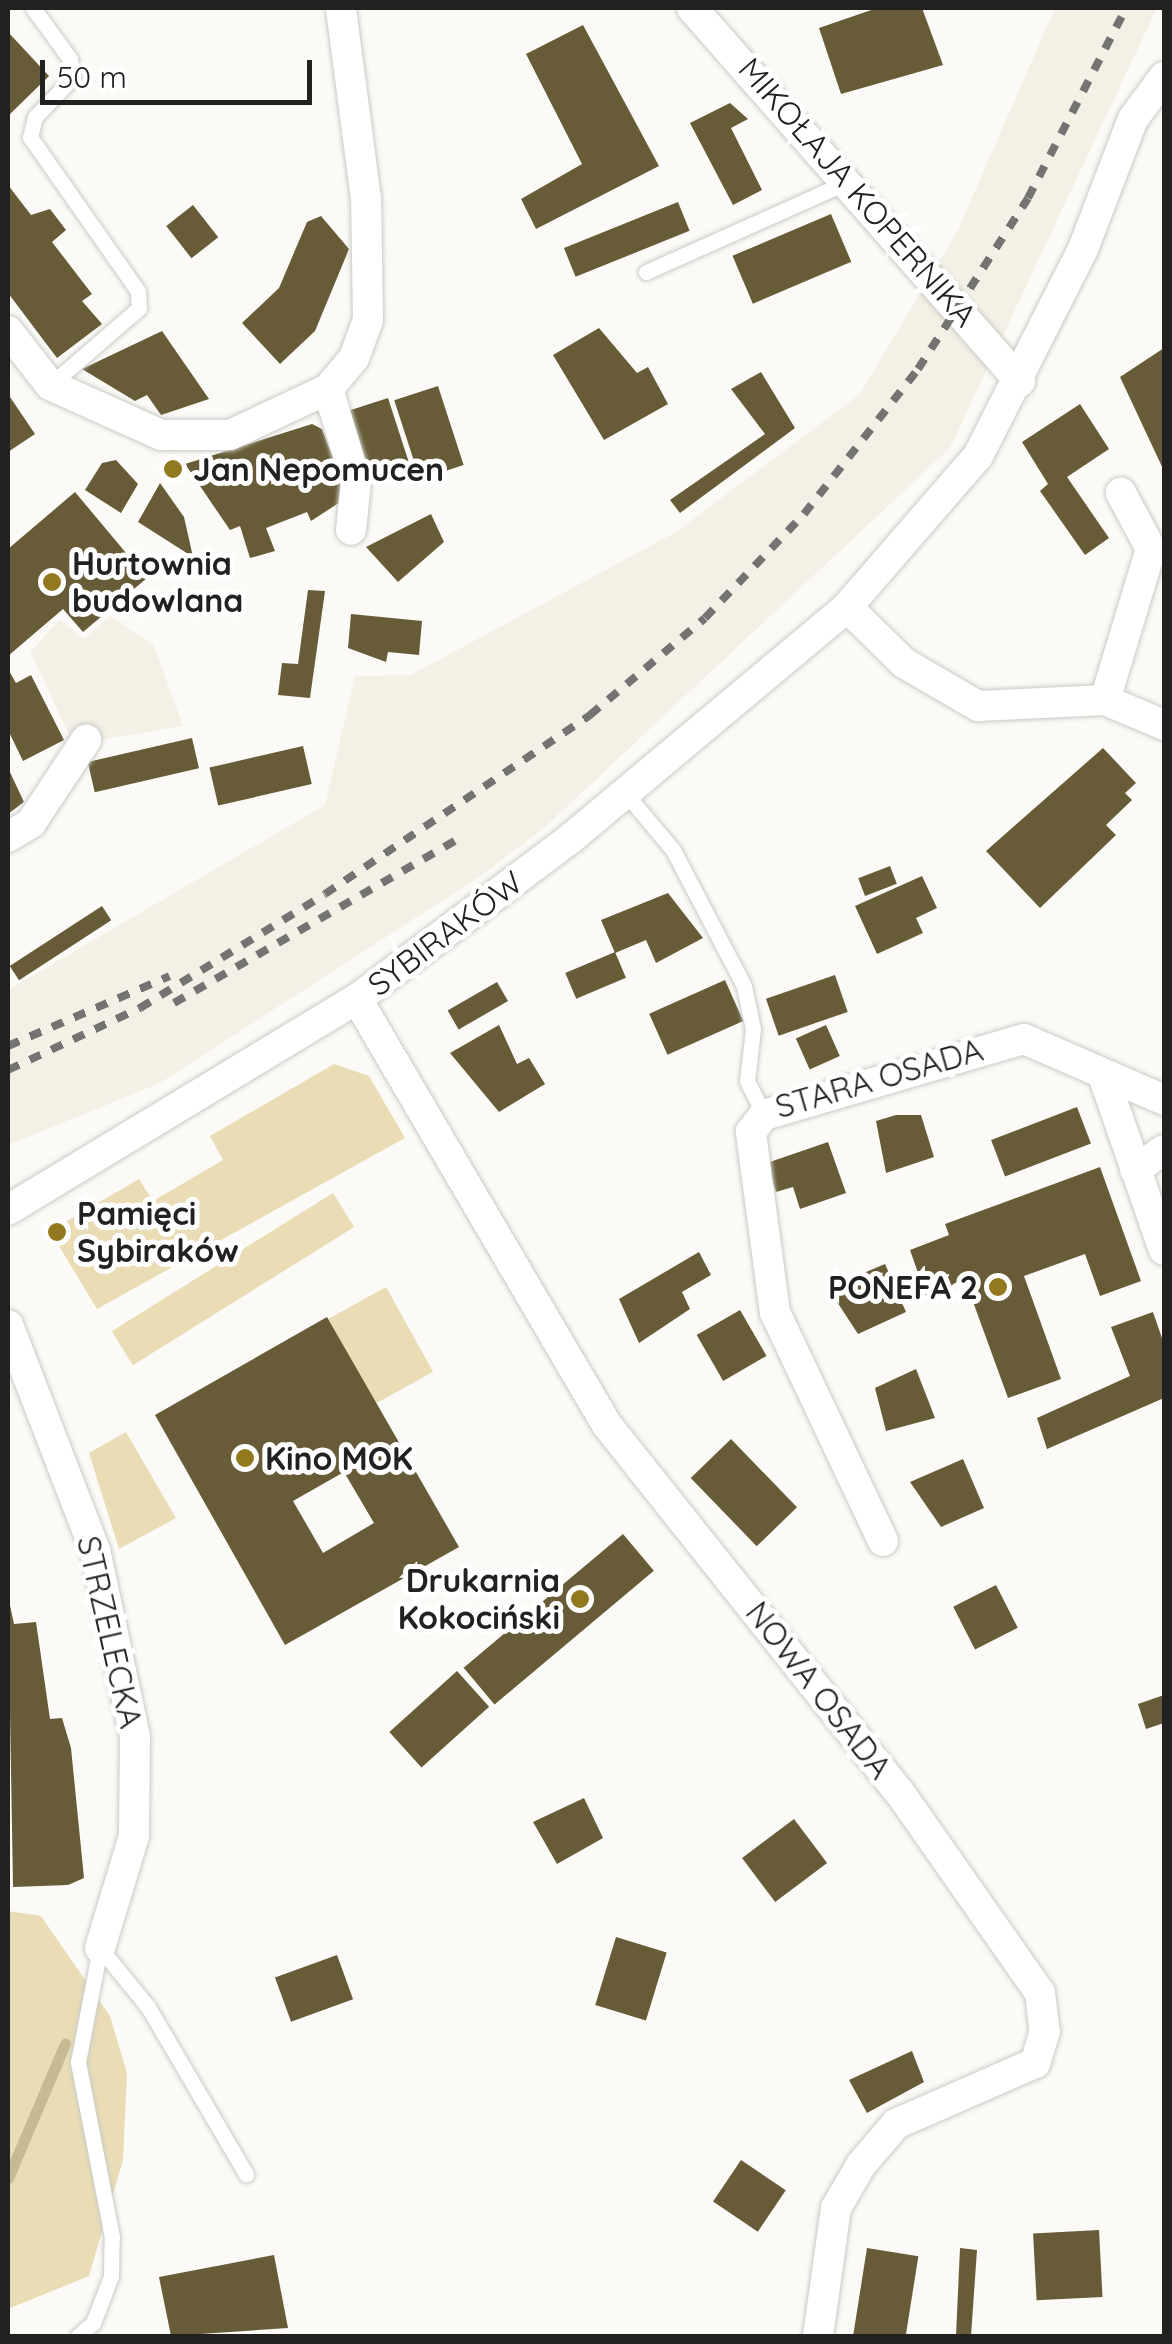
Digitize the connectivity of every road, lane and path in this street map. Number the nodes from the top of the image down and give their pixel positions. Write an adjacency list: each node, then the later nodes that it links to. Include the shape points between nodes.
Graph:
1 (32, 8): 9 (lane, via 70,58 72,78 35,117 30,137 138,291 139,308)
2 (341, 8): 10 (street, via 366,199 368,320 354,358)
3 (704, 11): 5 (street, MIKOŁAJA KOPERNIKA)
4 (1164, 77): 8 (street, SYBIRAKÓW, via 1133,119)
5 (852, 180): 6 (lane); 8 (street, MIKOŁAJA KOPERNIKA)
6 (646, 272)
7 (8, 332): 9 (street)
8 (1020, 381): 13 (street, SYBIRAKÓW, via 978,456)
9 (50, 385): 10 (street, via 161,436 230,435)
10 (328, 389): 12 (street, via 356,482)
11 (1121, 493): 14 (street, via 1151,549)
12 (350, 530)
13 (847, 607): 14 (street, via 904,662 978,706); 17 (street, SYBIRAKÓW)
14 (1105, 700): 15 (street)
15 (1164, 725)
16 (86, 740): 18 (street, via 32,822)
17 (626, 794): 19 (street, SYBIRAKÓW); 22 (lane, STARA OSADA, via 673,850 744,986 753,1029 747,1081)
18 (8, 837)
19 (358, 999): 25 (street, SYBIRAKÓW); 32 (street, NOWA OSADA, via 607,1425 900,1793 1040,1993 1045,2032 1034,2063 896,2124 860,2165 836,2208)
20 (1103, 1075): 21 (street, STARA OSADA); 22 (street, STARA OSADA, via 1052,1044 1024,1039); 24 (street)
21 (1164, 1100)
22 (764, 1115): 28 (street, via 751,1132 752,1160 774,1313)
23 (1164, 1150): 24 (street)
24 (1135, 1170): 26 (street)
25 (8, 1210)
26 (1164, 1250)
27 (8, 1329): 29 (street, STRZELECKA, via 95,1550 135,1737 134,1836)
28 (883, 1541)
29 (100, 1948): 30 (lane, via 156,2021); 31 (lane, via 78,2062 112,2237 110,2276 93,2323)
30 (246, 2174)
31 (78, 2336)
32 (818, 2336)

